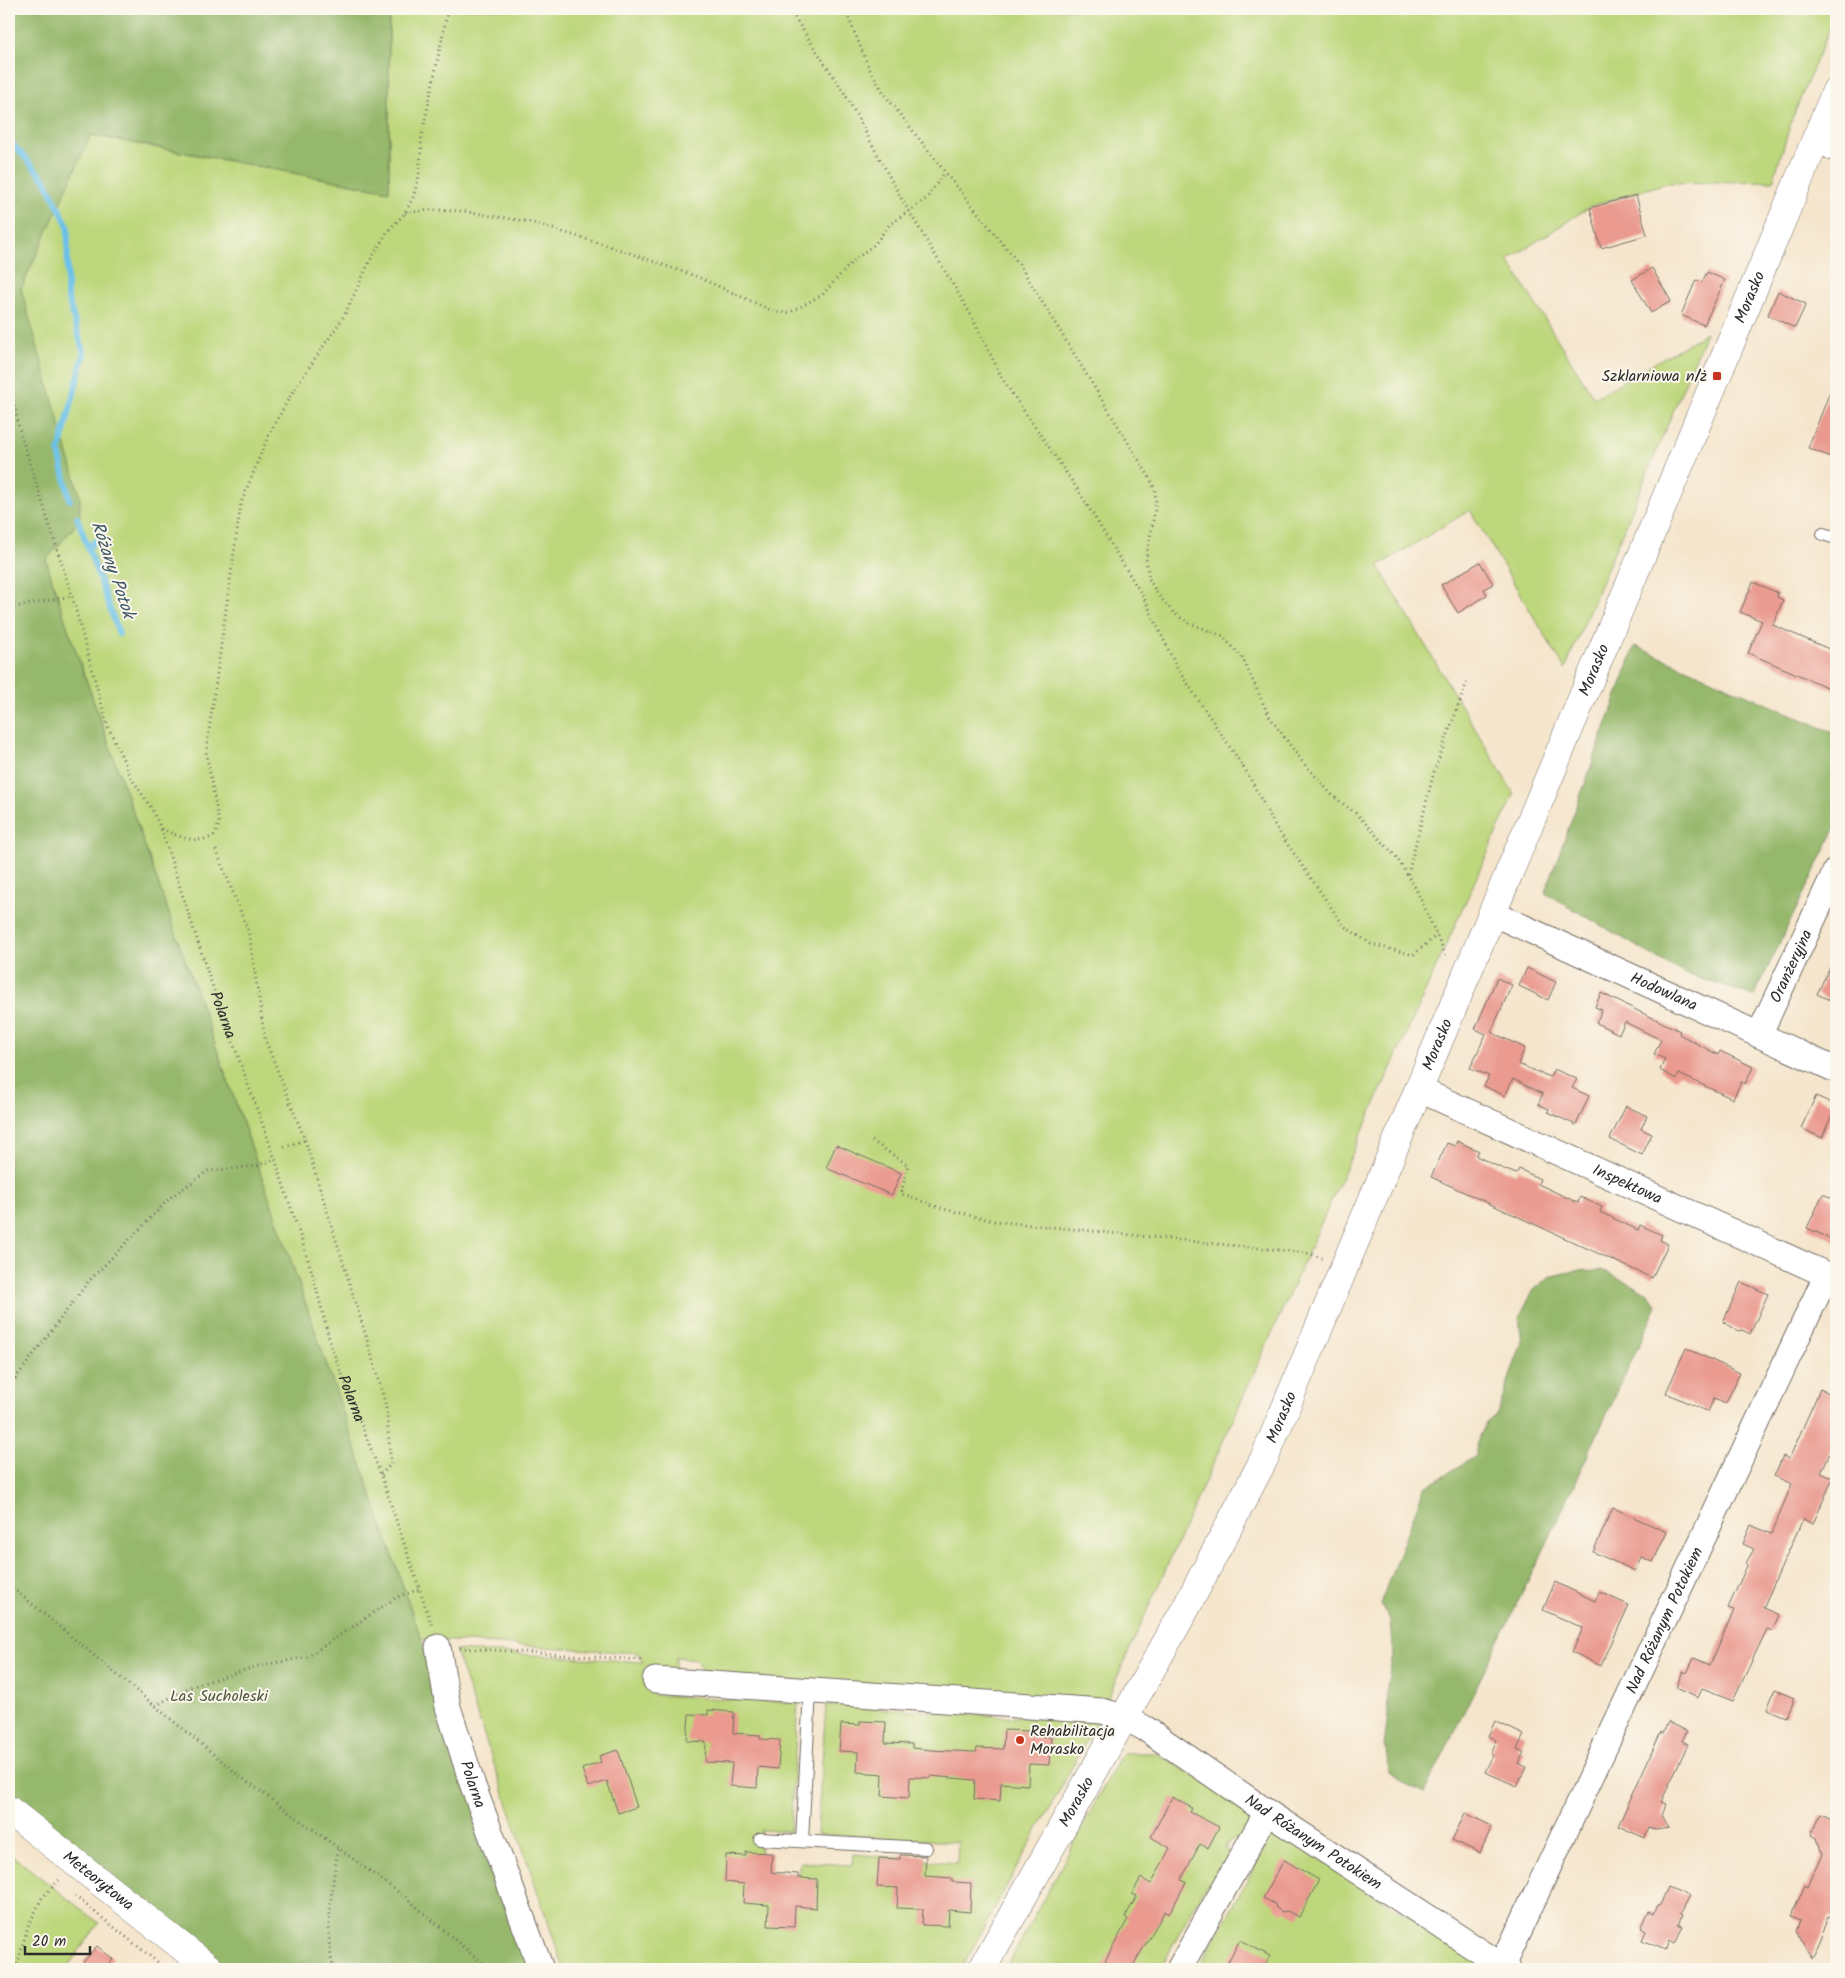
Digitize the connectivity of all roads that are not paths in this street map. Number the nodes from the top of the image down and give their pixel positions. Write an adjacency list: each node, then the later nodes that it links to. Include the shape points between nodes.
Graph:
1 (1836, 91): 2 (street, Morasko)
2 (1826, 144): 6 (street, Morasko)
3 (1824, 534): 4 (lane)
4 (1836, 538)
5 (1836, 870): 7 (street, Oranżeryjna)
6 (1492, 913): 7 (street, Hodowlana); 9 (street, Morasko)
7 (1759, 1035): 8 (street, Hodowlana)
8 (1836, 1070)
9 (1418, 1089): 10 (street, Inspektowa); 14 (street, Morasko, via 1264,1459)
10 (1832, 1277): 20 (street, Nad Różanym Potokiem)
11 (438, 1647): 22 (street, Polarna, via 448,1707 473,1786)
12 (655, 1680): 13 (street, Nad Różanym Potokiem)
13 (810, 1691): 14 (street, Nad Różanym Potokiem, via 1102,1711); 18 (lane)
14 (1124, 1718): 16 (street, Nad Różanym Potokiem, via 1146,1729); 23 (street, Morasko)
15 (9, 1810): 21 (street, Meteorytowa)
16 (1267, 1812): 20 (street, Nad Różanym Potokiem); 24 (street)
17 (760, 1839): 18 (lane)
18 (802, 1841): 19 (lane)
19 (926, 1848)
20 (1505, 1968)
21 (210, 1969)
22 (540, 1969)
23 (982, 1969)
24 (1179, 1969)

